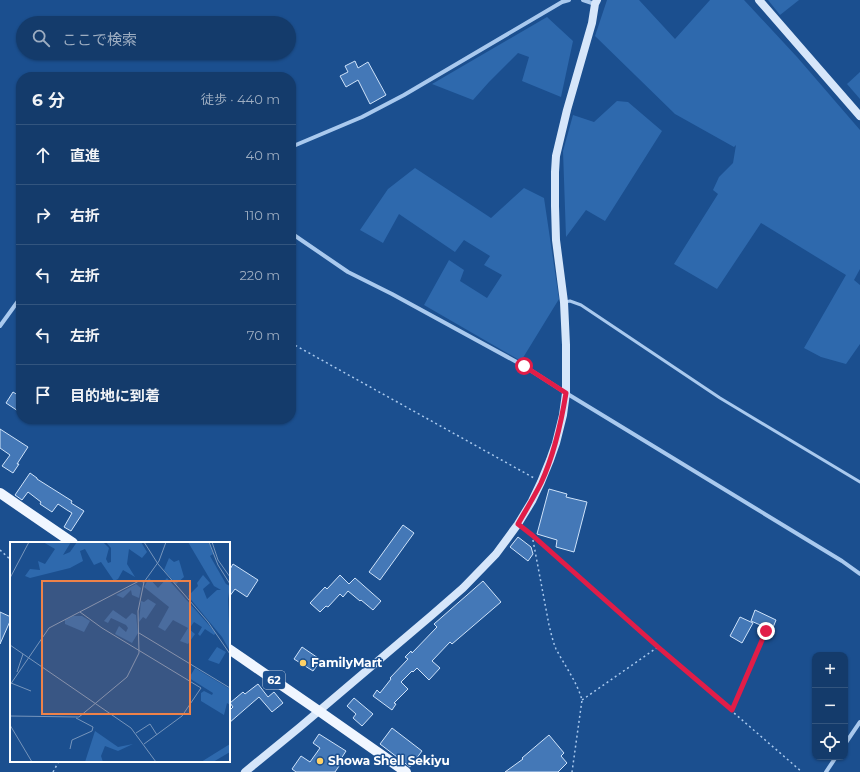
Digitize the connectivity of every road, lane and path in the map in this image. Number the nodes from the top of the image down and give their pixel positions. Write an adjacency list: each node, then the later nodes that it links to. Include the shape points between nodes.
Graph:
1 (569, 0): 6 (street, via 404,95 362,117)
2 (583, 0): 4 (street)
3 (759, 0): 5 (street)
4 (596, 2): 8 (street, via 556,156 556,240)
5 (860, 116)
6 (296, 145)
7 (296, 236): 12 (street, via 348,272 524,366)
8 (564, 302): 12 (street); 14 (lane, via 581,304 720,398)
9 (16, 304): 10 (street)
10 (0, 326)
11 (296, 346): 13 (path)
12 (566, 393): 13 (street, via 556,443); 21 (street)
13 (541, 482): 16 (street)
14 (860, 482)
15 (0, 494): 18 (main road)
16 (518, 524): 17 (path); 27 (street, via 496,554 463,588)
17 (532, 535): 23 (path); 25 (path, via 552,638)
18 (72, 542)
19 (0, 550): 20 (path)
20 (10, 559)
21 (860, 574)
22 (766, 631): 26 (path)
23 (658, 647): 25 (path); 26 (path)
24 (230, 650): 27 (main road, 62)
25 (582, 700): 35 (path)
26 (732, 710): 36 (path)
27 (319, 711): 33 (street); 34 (main road, 62)
28 (860, 722): 29 (street)
29 (848, 740)
30 (834, 760): 37 (street)
31 (58, 762): 32 (path)
32 (53, 772)
33 (245, 772)
34 (406, 772)
35 (572, 772)
36 (802, 772)
37 (826, 772)

